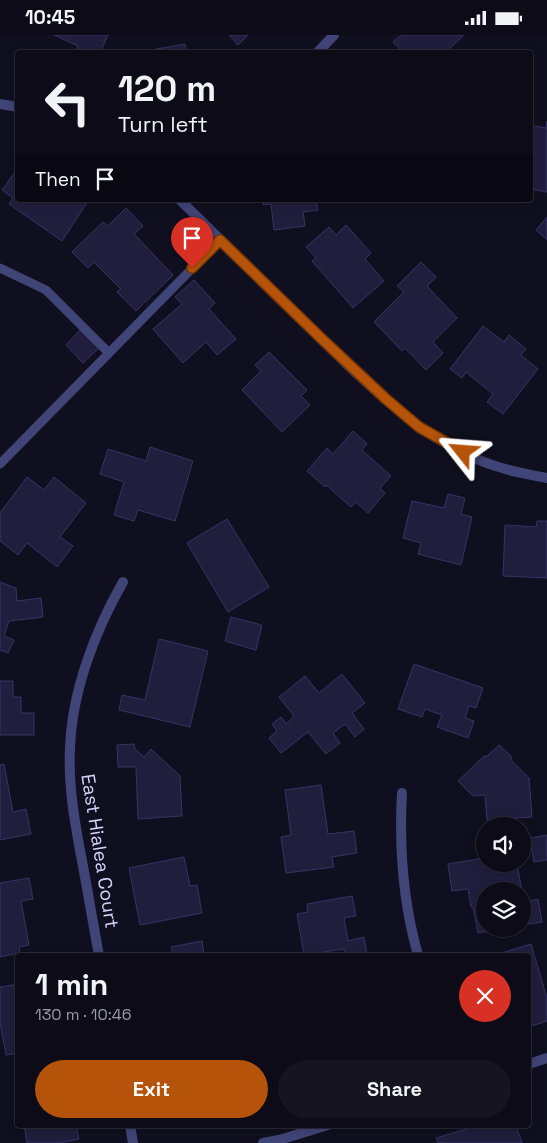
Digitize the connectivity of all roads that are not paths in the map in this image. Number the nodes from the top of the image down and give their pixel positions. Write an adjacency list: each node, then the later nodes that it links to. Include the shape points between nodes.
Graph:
1 (334, 35): 2 (street)
2 (319, 50)
3 (0, 104): 4 (street)
4 (15, 106)
5 (182, 202): 6 (street)
6 (220, 240): 8 (lane); 10 (street, via 419,427 479,460)
7 (0, 268): 8 (lane, via 46,290)
8 (109, 353): 9 (lane)
9 (0, 464)
10 (547, 478)
11 (123, 582): 13 (street, East Hialea Court, via 108,609 78,689 70,747 75,821)
12 (402, 793): 14 (street, via 402,874)
13 (99, 953)
14 (418, 953)
15 (547, 1058): 16 (street)
16 (531, 1063)
17 (130, 1128): 19 (street)
18 (318, 1128): 20 (street)
19 (133, 1143)
20 (263, 1143)

